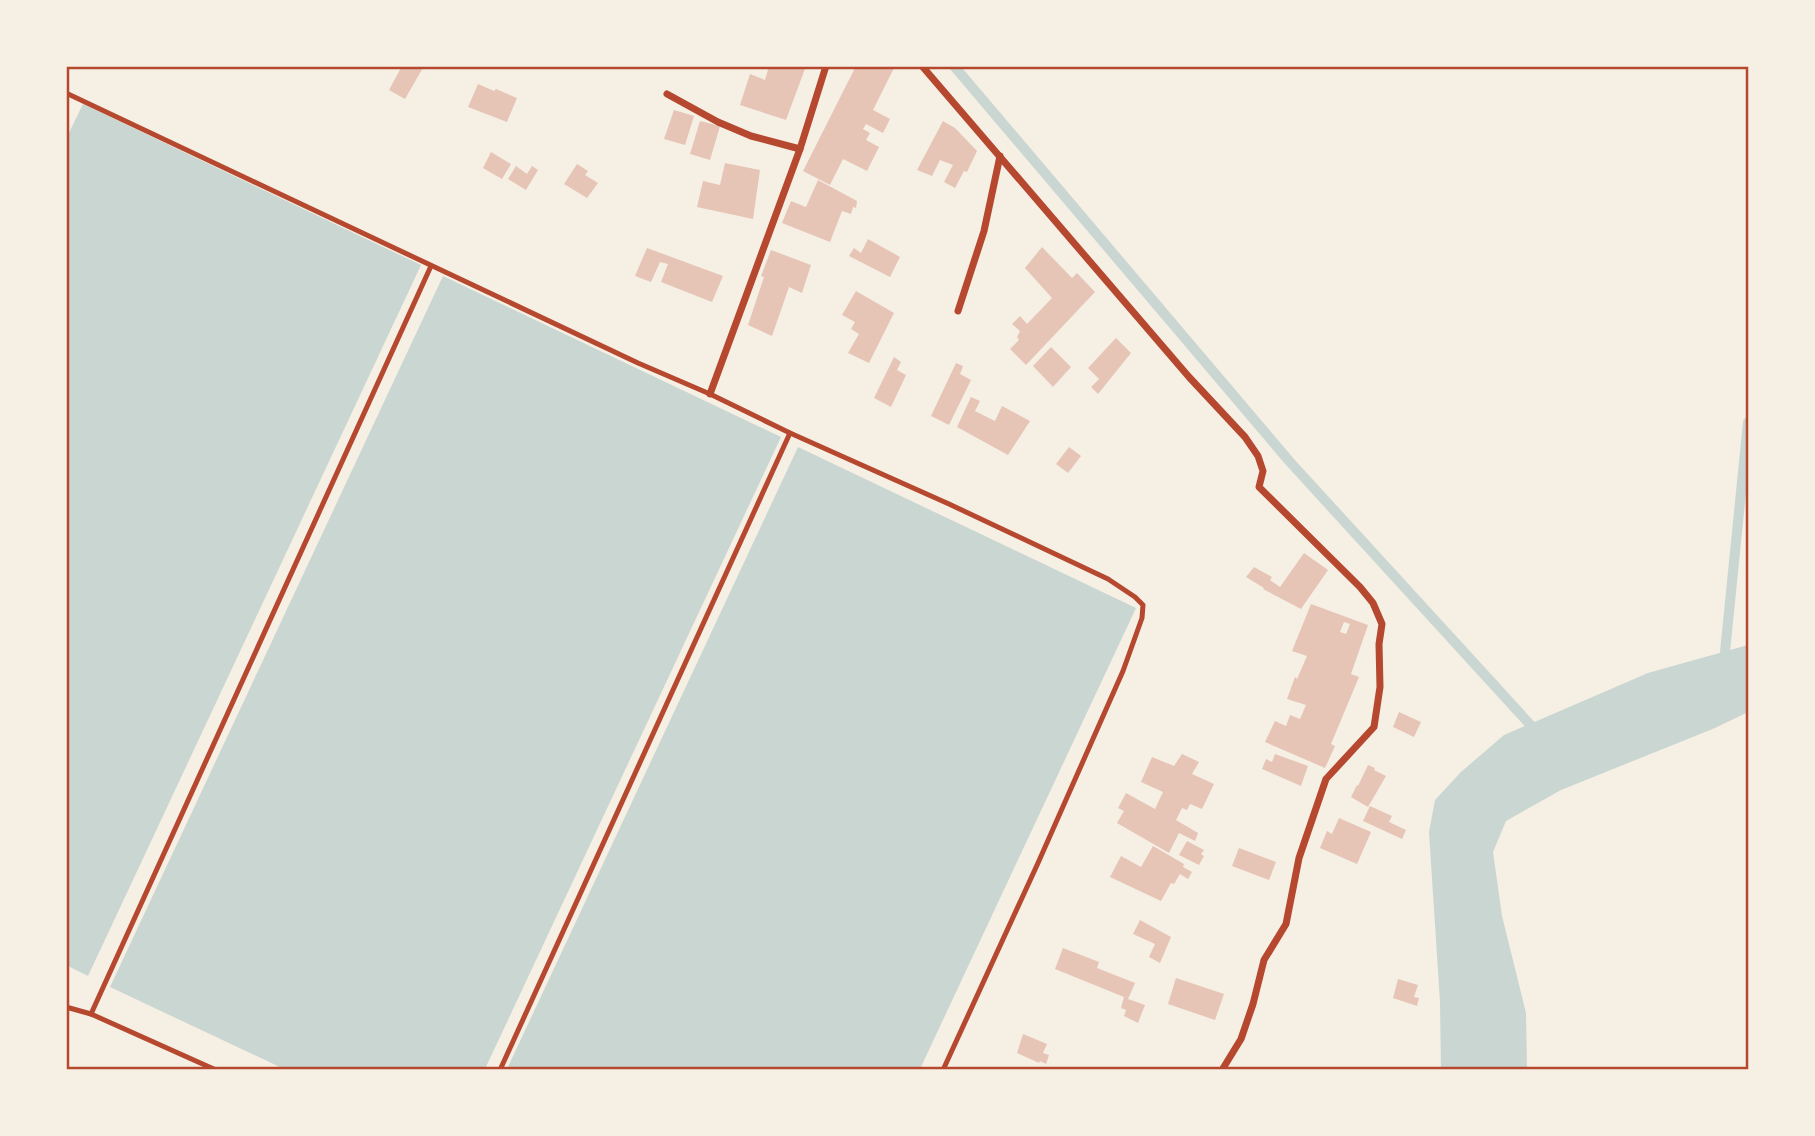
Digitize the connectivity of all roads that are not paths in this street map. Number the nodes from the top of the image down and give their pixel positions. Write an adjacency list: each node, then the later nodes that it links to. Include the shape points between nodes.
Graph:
1 (826, 66): 5 (street)
2 (922, 66): 6 (street)
3 (66, 93): 7 (lane)
4 (667, 94): 5 (street, via 751,136)
5 (800, 149): 9 (street)
6 (1000, 156): 8 (street, via 985,231); 16 (street, via 1245,437 1263,471 1259,487 1360,587 1382,624 1374,727 1326,779 1299,858 1286,925 1264,960 1241,1039)
7 (431, 266): 9 (lane); 12 (lane)
8 (958, 311)
9 (710, 394): 10 (lane)
10 (790, 433): 14 (lane); 15 (lane, via 1108,579 1143,605 1123,671)
11 (66, 1007): 12 (lane)
12 (91, 1014): 13 (lane)
13 (216, 1069)
14 (500, 1069)
15 (943, 1069)
16 (1222, 1069)

